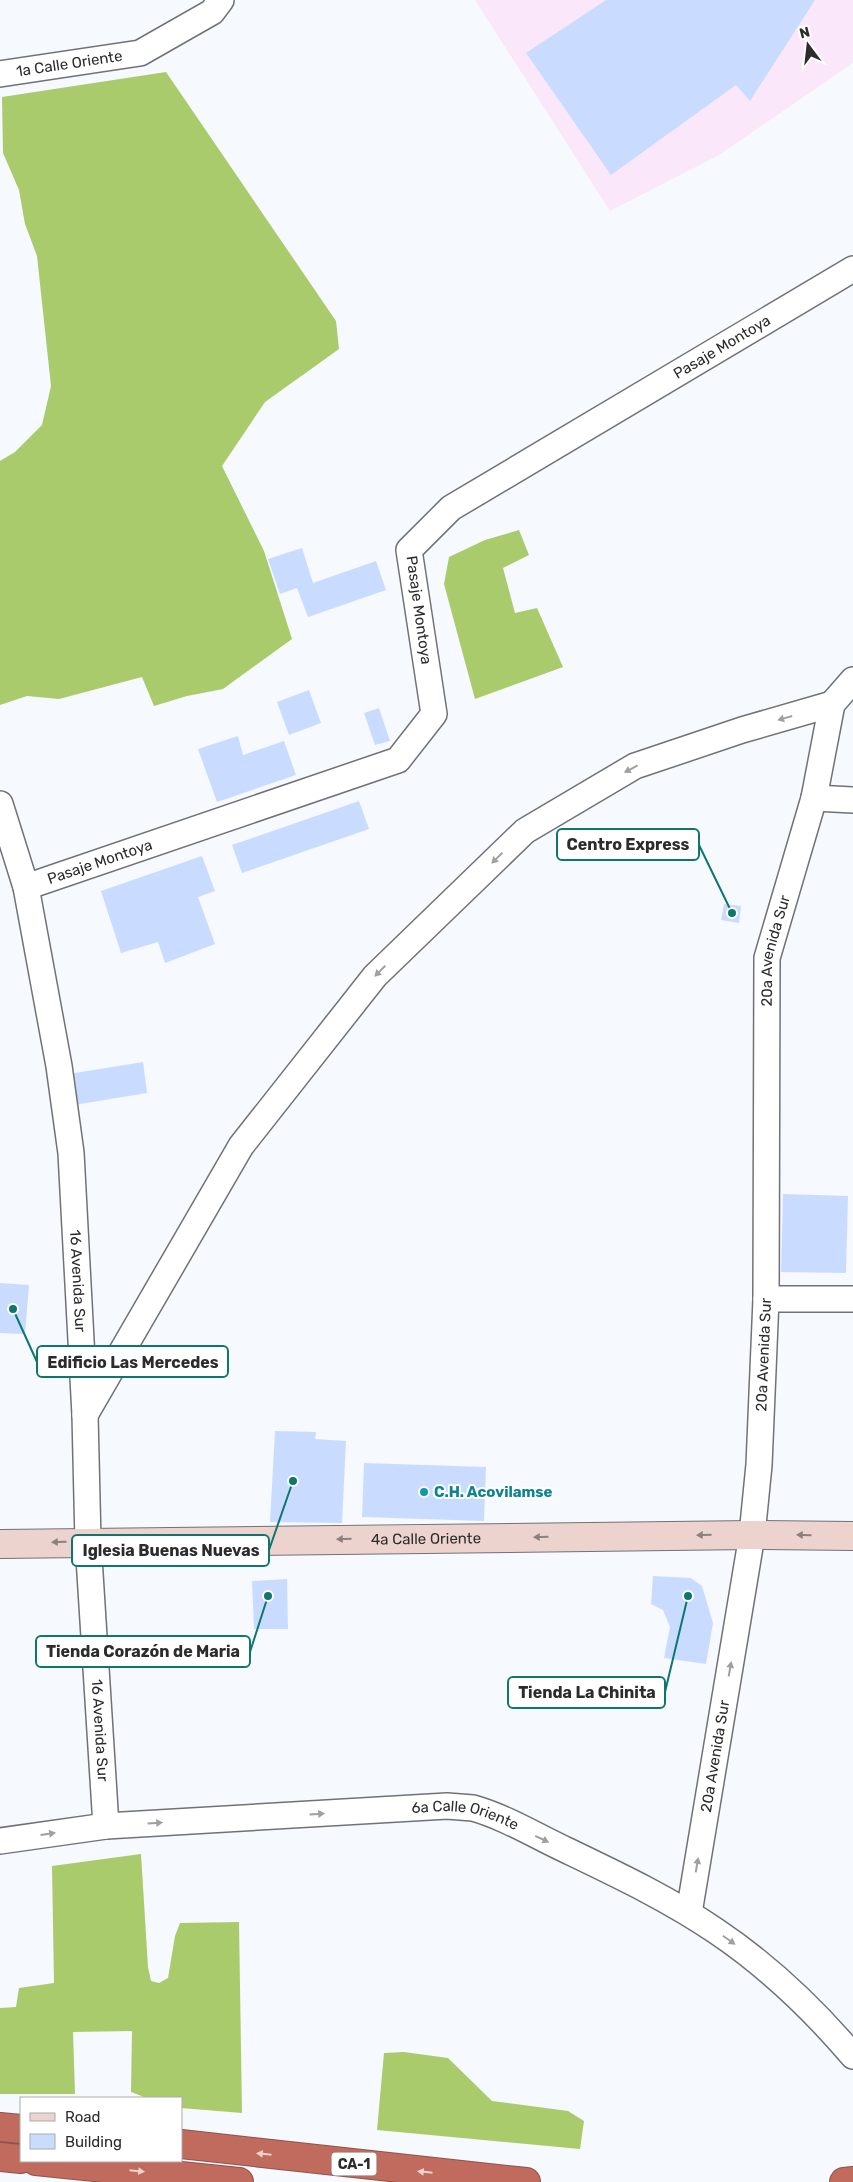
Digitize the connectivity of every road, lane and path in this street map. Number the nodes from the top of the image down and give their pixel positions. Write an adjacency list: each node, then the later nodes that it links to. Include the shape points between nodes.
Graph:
1 (221, 0): 2 (street, 1a Calle Oriente, via 212,12 140,53)
2 (0, 74)
3 (853, 269): 9 (street, Pasaje Montoya, via 451,508 409,550 434,714 398,760)
4 (853, 680): 5 (street)
5 (832, 704): 6 (street, 20a Avenida Sur); 12 (street, one-way to 12, via 635,766 525,831 375,976 241,1146)
6 (814, 798): 7 (street); 10 (street, 20a Avenida Sur, via 767,958)
7 (853, 800)
8 (0, 804): 9 (street, 16 Avenida Sur)
9 (26, 887): 12 (street, 16 Avenida Sur, via 60,1066 71,1153)
10 (766, 1298): 11 (street); 13 (street, 20a Avenida Sur, via 759,1465)
11 (853, 1299)
12 (85, 1415): 15 (street, 16 Avenida Sur)
13 (752, 1535): 14 (street, 4a Calle Oriente, one-way to 13); 15 (street, 4a Calle Oriente, one-way to 15); 19 (street, 20a Avenida Sur, one-way to 13)
14 (853, 1536)
15 (88, 1542): 16 (street, 4a Calle Oriente, one-way to 16); 17 (street, 16 Avenida Sur)
16 (0, 1544)
17 (106, 1826): 18 (street, 6a Calle Oriente, one-way to 17); 19 (street, 6a Calle Oriente, one-way to 19, via 467,1807 482,1810 631,1881)
18 (0, 1841)
19 (689, 1913): 20 (street, 6a Calle Oriente, one-way to 20, via 736,1944 774,1975 824,2022)
20 (853, 2056)
21 (0, 2127): 22 (highway)
22 (20, 2128)
23 (182, 2144): 29 (highway, CA-1, one-way to 23)
24 (0, 2157): 25 (highway)
25 (20, 2159)
26 (46, 2162): 28 (highway, one-way to 28)
27 (853, 2181): 30 (highway)
28 (239, 2182)
29 (526, 2182)
30 (844, 2182)

